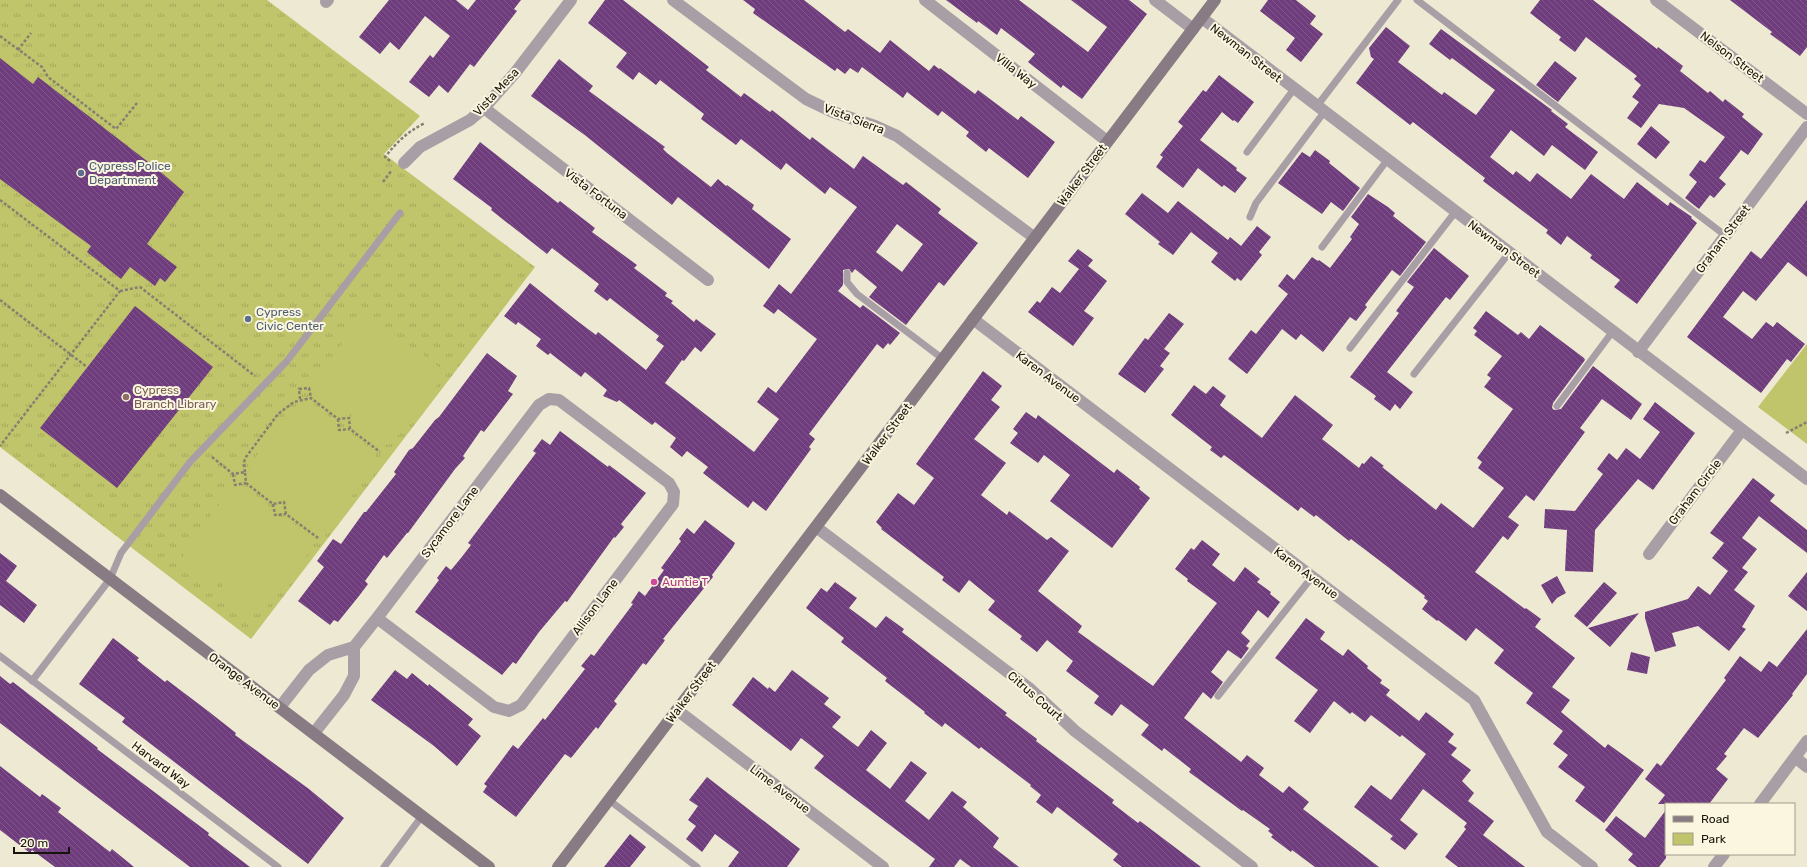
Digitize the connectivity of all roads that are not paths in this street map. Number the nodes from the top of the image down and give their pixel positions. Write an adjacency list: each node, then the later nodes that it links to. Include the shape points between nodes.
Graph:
1 (571, 0): 12 (street, Vista Mesa, via 515,73)
2 (673, 0): 24 (street, Vista Sierra, via 806,100 897,136)
3 (925, 0): 16 (street, Villa Way)
4 (1155, 0): 10 (street)
5 (1215, 0): 9 (main road, Walker Street)
6 (1398, 0): 13 (lane)
7 (1417, 0): 23 (lane)
8 (1656, 0): 14 (street, Nelson Street)
9 (1202, 18): 10 (main road, Walker Street); 11 (street, Newman Street)
10 (1193, 29): 16 (main road, Walker Street)
11 (1294, 89): 13 (street, Newman Street); 17 (lane)
12 (484, 108): 19 (street, Vista Mesa, via 470,120 420,147); 28 (street, Vista Fortuna)
13 (1321, 108): 18 (street, Newman Street); 22 (lane, via 1256,203)
14 (1807, 114)
15 (1807, 127): 23 (street, Graham Street)
16 (1107, 141): 24 (main road, Walker Street)
17 (1247, 152)
18 (1388, 159): 20 (street, Newman Street); 25 (lane)
19 (404, 163)
20 (1456, 211): 26 (street, Newman Street); 31 (lane)
21 (400, 214): 43 (lane, via 287,361 190,462 121,553)
22 (1250, 217)
23 (1726, 236): 32 (street, Graham Street)
24 (1035, 238): 29 (main road, Walker Street)
25 (1322, 247)
26 (1509, 253): 30 (street, Newman Street); 34 (lane)
27 (847, 273): 33 (lane, via 847,282 857,294)
28 (708, 280)
29 (973, 319): 33 (main road, Walker Street); 42 (street, Karen Avenue)
30 (1613, 331): 32 (street, Newman Street); 36 (lane)
31 (1350, 348)
32 (1638, 352): 37 (street, Newman Street)
33 (943, 359): 40 (main road, Walker Street)
34 (1414, 374)
35 (549, 399): 44 (street, Sycamore Lane, via 539,405); 44 (street, Allison Lane, via 559,400 669,483 674,492 673,504 521,705 509,710 494,707)
36 (1557, 406)
37 (1742, 430): 38 (street, Newman Street); 41 (street, Graham Circle)
38 (1807, 479)
39 (0, 495): 43 (main road, Orange Avenue)
40 (816, 527): 50 (main road, Walker Street); 65 (street, Citrus Court, via 1029,688 1075,731)
41 (1649, 554)
42 (1312, 577): 48 (lane); 66 (street, Karen Avenue, via 1474,700 1547,832)
43 (110, 579): 47 (lane); 49 (main road, Orange Avenue)
44 (376, 618): 45 (street, Sycamore Lane)
45 (354, 648): 49 (street, via 328,655 309,670); 51 (street, via 354,676 344,696)
46 (0, 656): 47 (lane, Harvard Way)
47 (32, 680): 59 (lane, Harvard Way)
48 (1218, 696)
49 (280, 708): 51 (main road, Orange Avenue)
50 (678, 710): 55 (main road, Walker Street); 64 (street, Lime Avenue)
51 (314, 733): 57 (main road, Orange Avenue)
52 (1807, 742): 53 (street)
53 (1795, 757): 54 (street); 56 (street)
54 (1807, 766)
55 (609, 800): 62 (main road, Walker Street); 63 (lane)
56 (1761, 803)
57 (422, 816): 60 (lane); 61 (main road, Orange Avenue)
58 (1723, 855): 67 (street)
59 (278, 867)
60 (384, 867)
61 (489, 867)
62 (558, 867)
63 (697, 867)
64 (883, 867)
65 (1252, 867)
66 (1592, 867)
67 (1714, 867)

